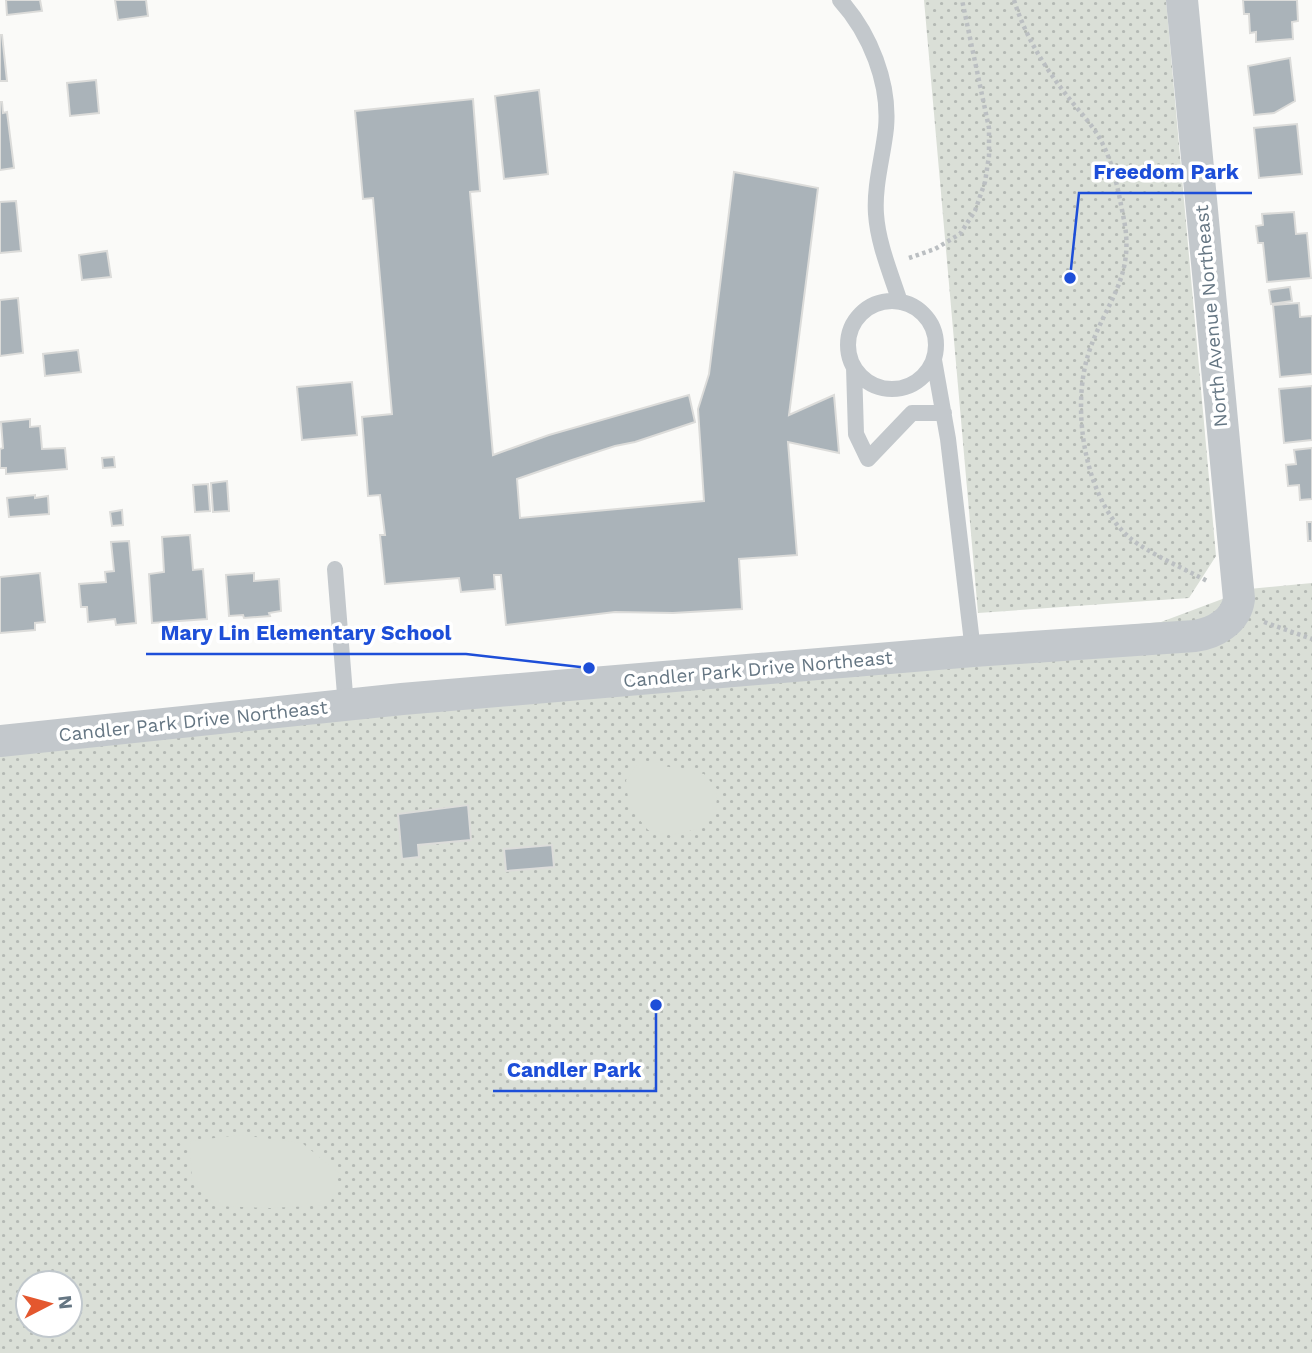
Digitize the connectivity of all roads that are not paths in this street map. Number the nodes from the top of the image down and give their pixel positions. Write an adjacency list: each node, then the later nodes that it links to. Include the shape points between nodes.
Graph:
1 (840, 0): 3 (lane, via 854,16 878,66 887,103 876,214)
2 (1182, 0): 8 (street, North Avenue Northeast, via 1239,599 1235,614)
3 (900, 302): 4 (lane, via 922,312 932,326); 5 (lane, via 873,305 859,315 848,347)
4 (934, 360): 5 (lane, via 912,385 894,389 862,378); 6 (lane)
5 (855, 367): 6 (lane, via 856,434 868,459 912,413)
6 (944, 413): 9 (lane)
7 (335, 569): 10 (lane)
8 (1221, 626): 9 (street, Candler Park Drive Northeast, via 1195,636)
9 (973, 651): 10 (street, Candler Park Drive Northeast)
10 (346, 706): 11 (street, Candler Park Drive Northeast)
11 (0, 741)

